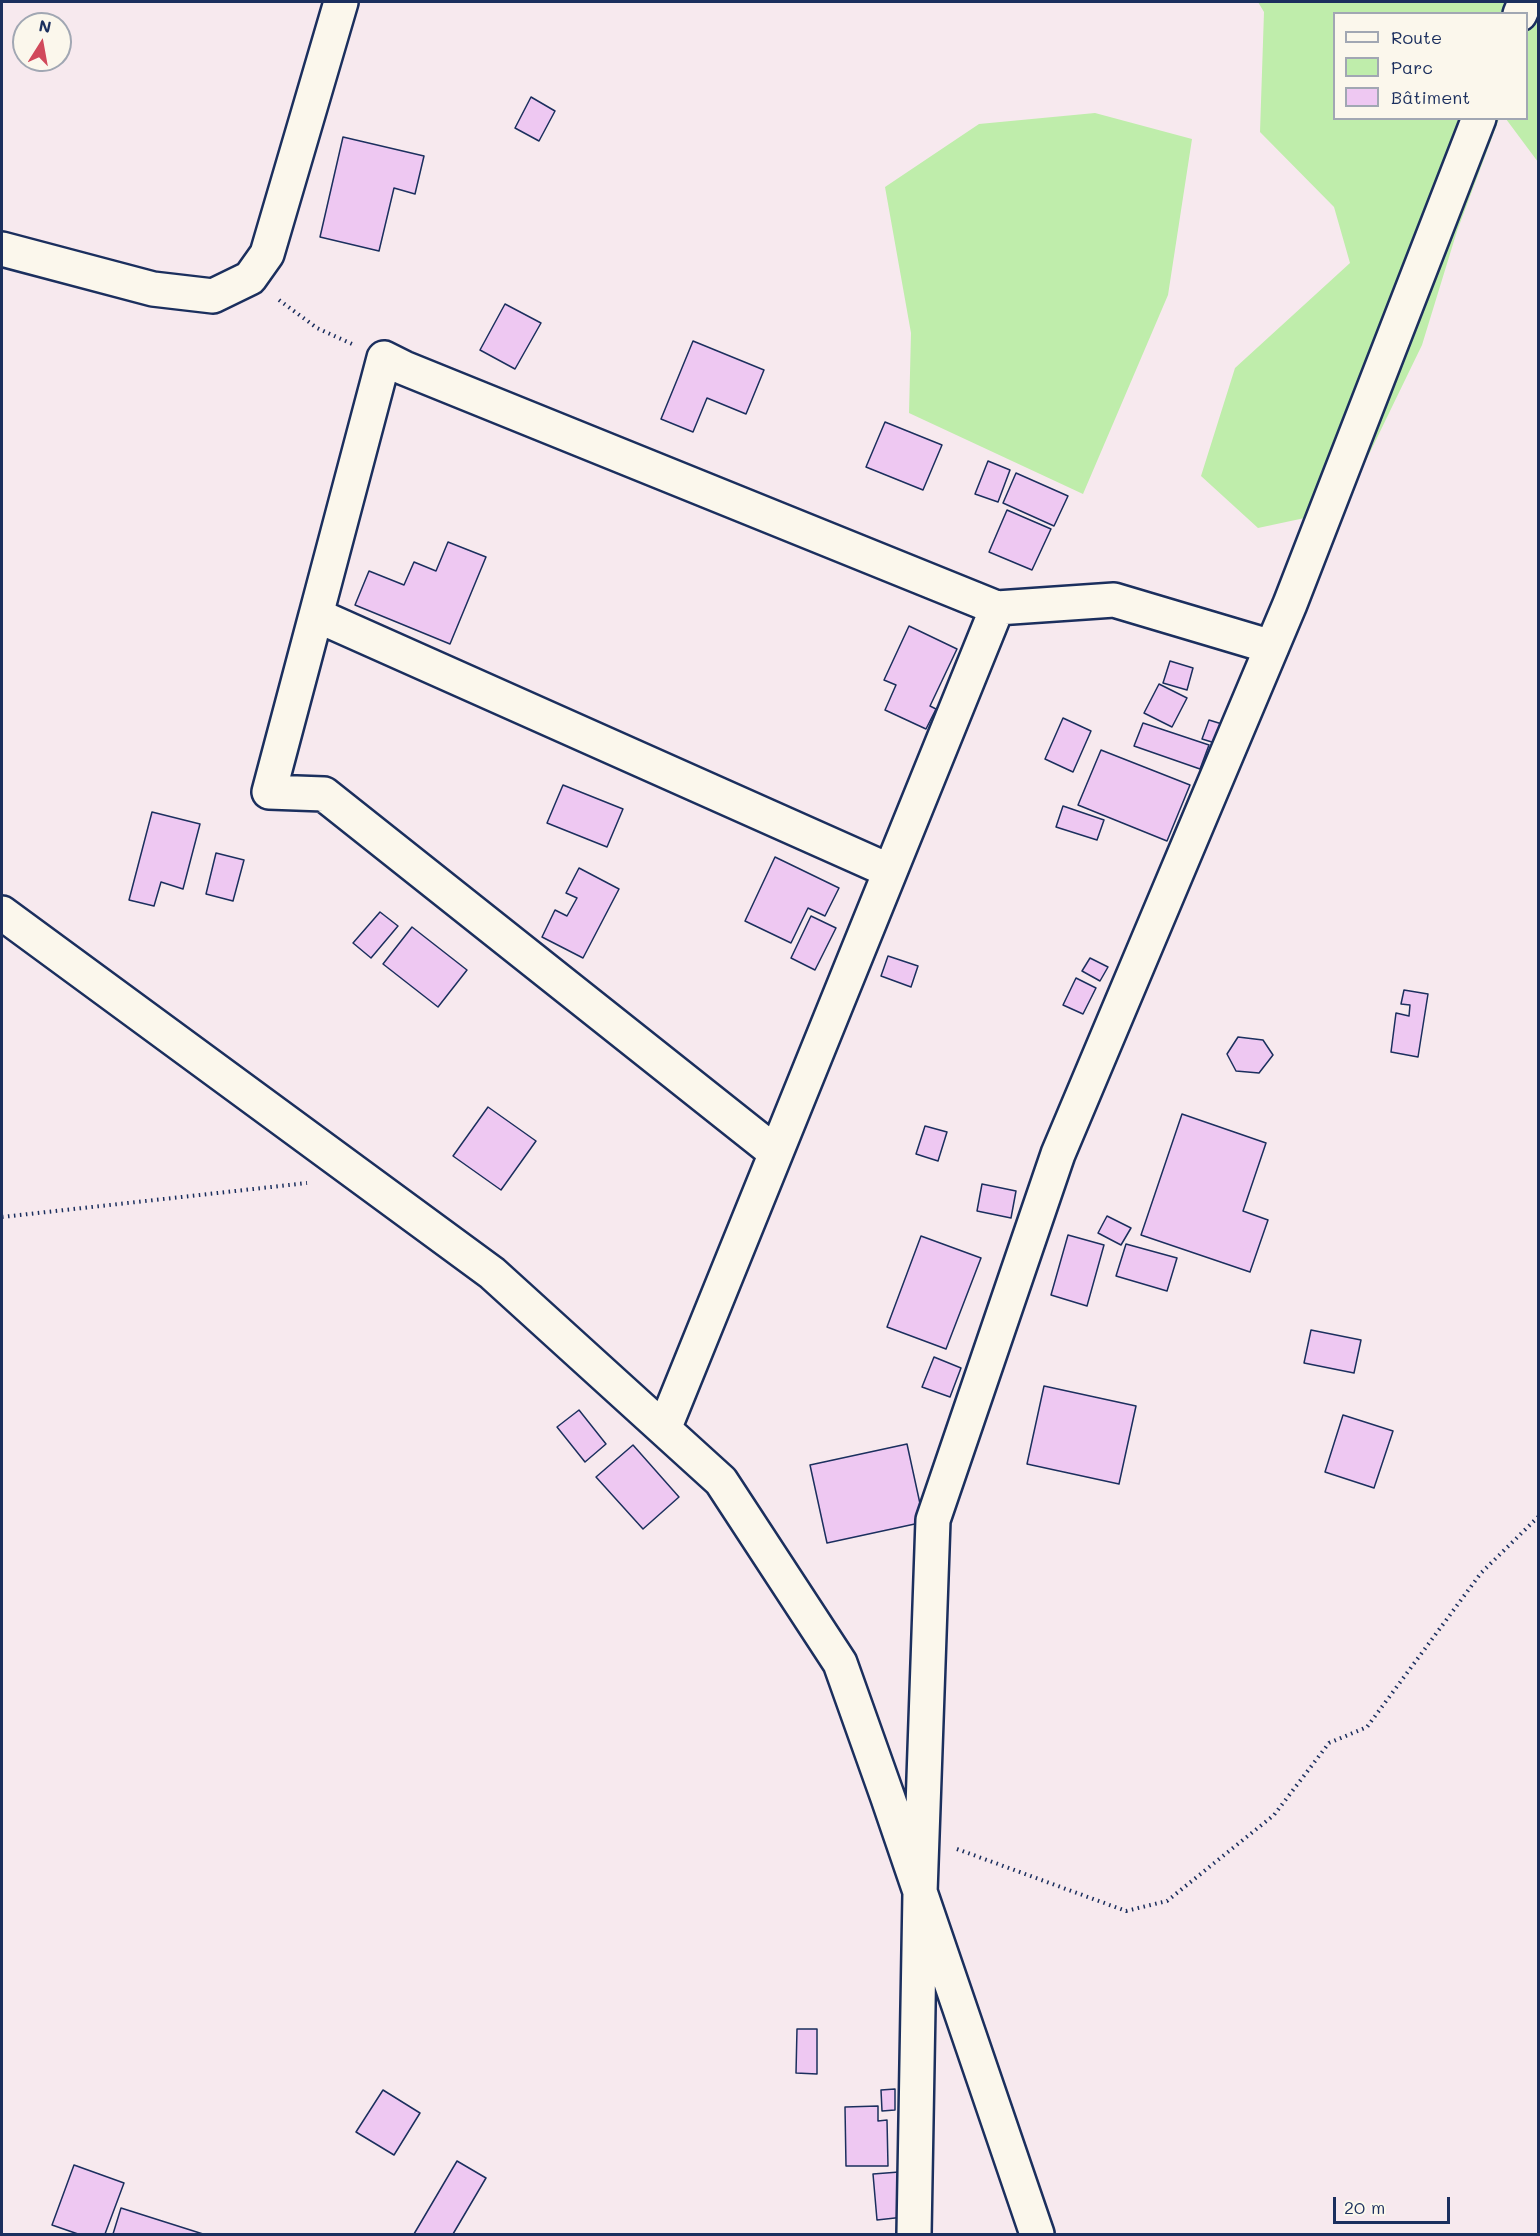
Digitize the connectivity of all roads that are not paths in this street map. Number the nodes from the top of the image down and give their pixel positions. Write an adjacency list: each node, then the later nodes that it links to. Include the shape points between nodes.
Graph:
1 (341, 2): 3 (street, via 267,255 250,278 213,296 153,289)
2 (1478, 120): 6 (street)
3 (2, 249)
4 (998, 608): 5 (street, via 384,358); 6 (street, via 1113,600); 7 (street)
5 (316, 615): 7 (street); 9 (street, via 269,792 324,794)
6 (1272, 647): 11 (street, via 1058,1154 933,1520)
7 (890, 871): 9 (street)
8 (2, 913): 10 (street, via 492,1273)
9 (776, 1153): 10 (street)
10 (664, 1429): 11 (street, via 721,1481 840,1663)
11 (920, 1893): 12 (street); 13 (street)
12 (914, 2235)
13 (1037, 2235)

